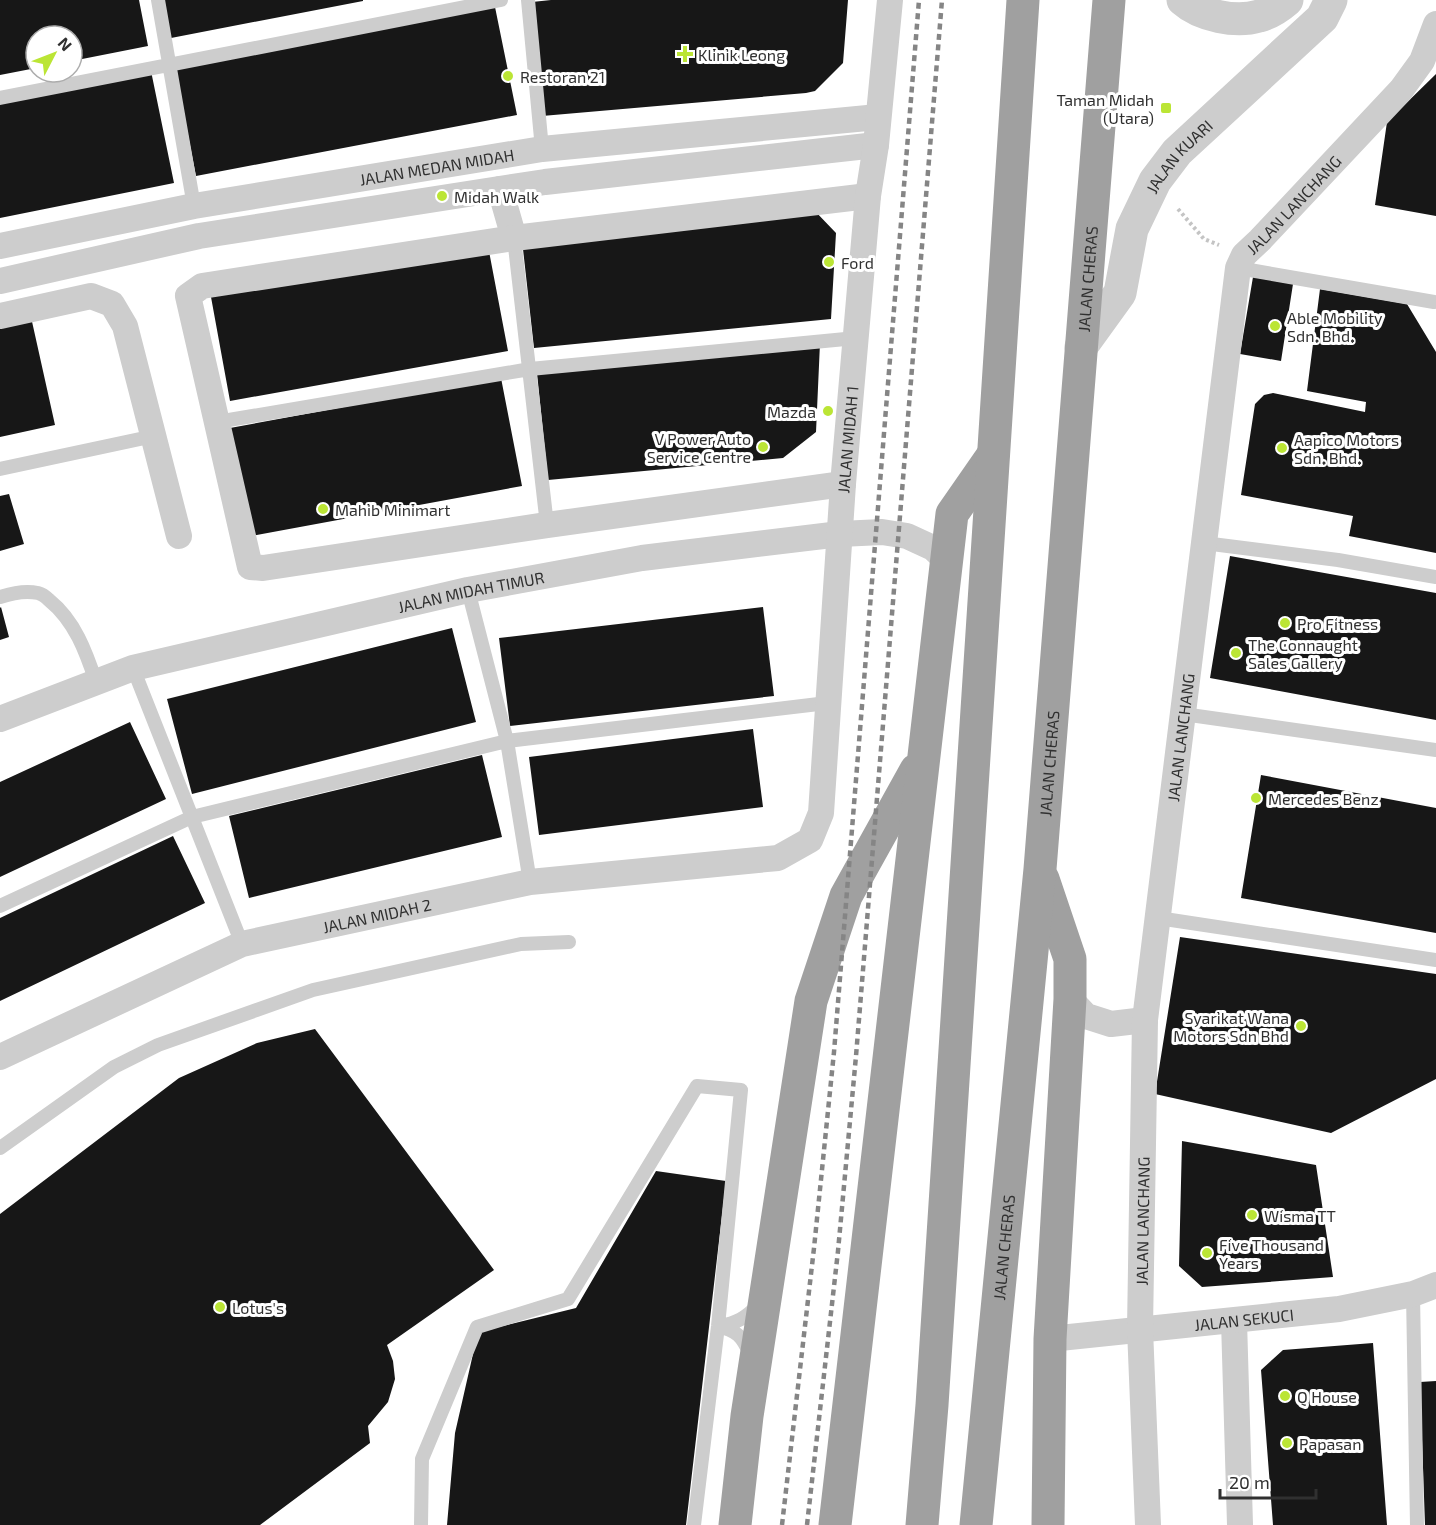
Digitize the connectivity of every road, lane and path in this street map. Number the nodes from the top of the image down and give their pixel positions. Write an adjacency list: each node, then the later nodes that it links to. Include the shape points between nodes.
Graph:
1 (158, 0): 11 (lane)
2 (501, 0): 11 (lane)
3 (528, 0): 15 (lane)
4 (891, 0): 13 (street, JALAN MIDAH 1)
5 (1023, 0): 33 (highway)
6 (1108, 0): 29 (highway, JALAN CHERAS)
7 (1183, 0): 8 (street, via 1212,15 1235,18 1258,17)
8 (1287, 0)
9 (1331, 0): 16 (street, JALAN KUARI, via 1322,18 1177,152)
10 (1436, 24): 24 (street, JALAN LANCHANG, via 1422,61 1401,90)
11 (170, 63): 12 (lane); 20 (lane)
12 (0, 98)
13 (878, 117): 14 (street, JALAN MIDAH 1); 15 (street, JALAN MEDAN MIDAH)
14 (876, 145): 17 (street, JALAN MEDAN MIDAH); 19 (street, JALAN MIDAH 1)
15 (542, 149): 17 (street); 20 (street, JALAN MEDAN MIDAH)
16 (1155, 181): 24 (path, via 1204,239); 29 (street, JALAN KUARI, via 1132,229 1120,293)
17 (545, 182): 18 (street, JALAN MEDAN MIDAH)
18 (500, 189): 21 (street, JALAN MEDAN MIDAH); 22 (street)
19 (868, 196): 22 (street); 28 (street, JALAN MIDAH 1)
20 (194, 206): 21 (street); 23 (street, JALAN MEDAN MIDAH)
21 (199, 236): 25 (street, JALAN MEDAN MIDAH)
22 (514, 238): 30 (lane); 31 (street, via 202,286 188,296)
23 (0, 246)
24 (1241, 261): 26 (lane); 39 (street, JALAN LANCHANG)
25 (0, 282)
26 (1434, 302)
27 (0, 316): 32 (street, via 91,296 112,304 125,326)
28 (856, 338): 30 (lane); 35 (street, JALAN MIDAH 1)
29 (1081, 347): 54 (highway, JALAN CHERAS)
30 (530, 369): 31 (lane); 36 (lane)
31 (217, 422): 36 (street, via 250,567)
32 (154, 436): 34 (lane); 38 (street)
33 (993, 455): 40 (highway, via 952,514); 76 (highway, via 933,1393)
34 (0, 469)
35 (843, 484): 36 (street); 37 (street, JALAN MIDAH 1)
36 (548, 525)
37 (840, 534): 40 (street, JALAN MIDAH TIMUR, via 882,532 907,536 933,548); 42 (street, JALAN MIDAH TIMUR, via 642,558); 46 (street, JALAN MIDAH 1)
38 (179, 536)
39 (1204, 543): 41 (lane); 47 (street, JALAN LANCHANG)
40 (948, 562): 51 (highway)
41 (1436, 577)
42 (468, 590): 44 (street, JALAN MIDAH TIMUR); 49 (lane)
43 (0, 597): 45 (lane, via 17,592 40,593 55,605 73,626 87,652)
44 (133, 668): 45 (street, JALAN MIDAH TIMUR); 52 (lane)
45 (96, 682): 48 (street, JALAN MIDAH TIMUR)
46 (827, 704): 49 (lane); 53 (street, JALAN MIDAH 1, via 821,813 810,840)
47 (1183, 714): 50 (lane); 57 (street, JALAN LANCHANG)
48 (0, 719)
49 (507, 741): 52 (lane); 55 (lane)
50 (1436, 750)
51 (923, 758): 66 (highway, via 846,896 812,1001); 75 (highway)
52 (192, 817): 56 (lane); 59 (lane)
53 (778, 858): 55 (street, JALAN MIDAH 2)
54 (1040, 869): 61 (highway, via 1070,959); 77 (highway, JALAN CHERAS)
55 (530, 882): 59 (street, JALAN MIDAH 2)
56 (0, 906)
57 (1158, 918): 60 (lane); 62 (street, JALAN LANCHANG)
58 (569, 942): 64 (lane, via 521,944 313,990 158,1045 114,1067)
59 (242, 944): 63 (street, JALAN MIDAH 2)
60 (1436, 960)
61 (1070, 999): 62 (street, via 1086,1016 1111,1024); 70 (highway)
62 (1145, 1020): 69 (street, JALAN LANCHANG)
63 (0, 1057)
64 (0, 1148)
65 (1425, 1289): 67 (street, JALAN SEKUCI, via 1339,1310); 81 (lane)
66 (765, 1298): 68 (lane, via 736,1323); 71 (highway)
67 (1234, 1321): 69 (street, JALAN SEKUCI); 80 (street)
68 (718, 1326): 71 (lane, via 733,1330 742,1339 750,1353); 72 (lane, via 741,1090 697,1086 568,1299 477,1327 422,1459); 73 (lane)
69 (1140, 1329): 70 (street, JALAN SEKUCI); 79 (street, JALAN LANCHANG)
70 (1050, 1339): 78 (highway)
71 (753, 1375): 74 (highway)
72 (421, 1525)
73 (694, 1525)
74 (735, 1525)
75 (836, 1525)
76 (921, 1525)
77 (976, 1525)
78 (1048, 1525)
79 (1148, 1525)
80 (1240, 1525)
81 (1418, 1525)

